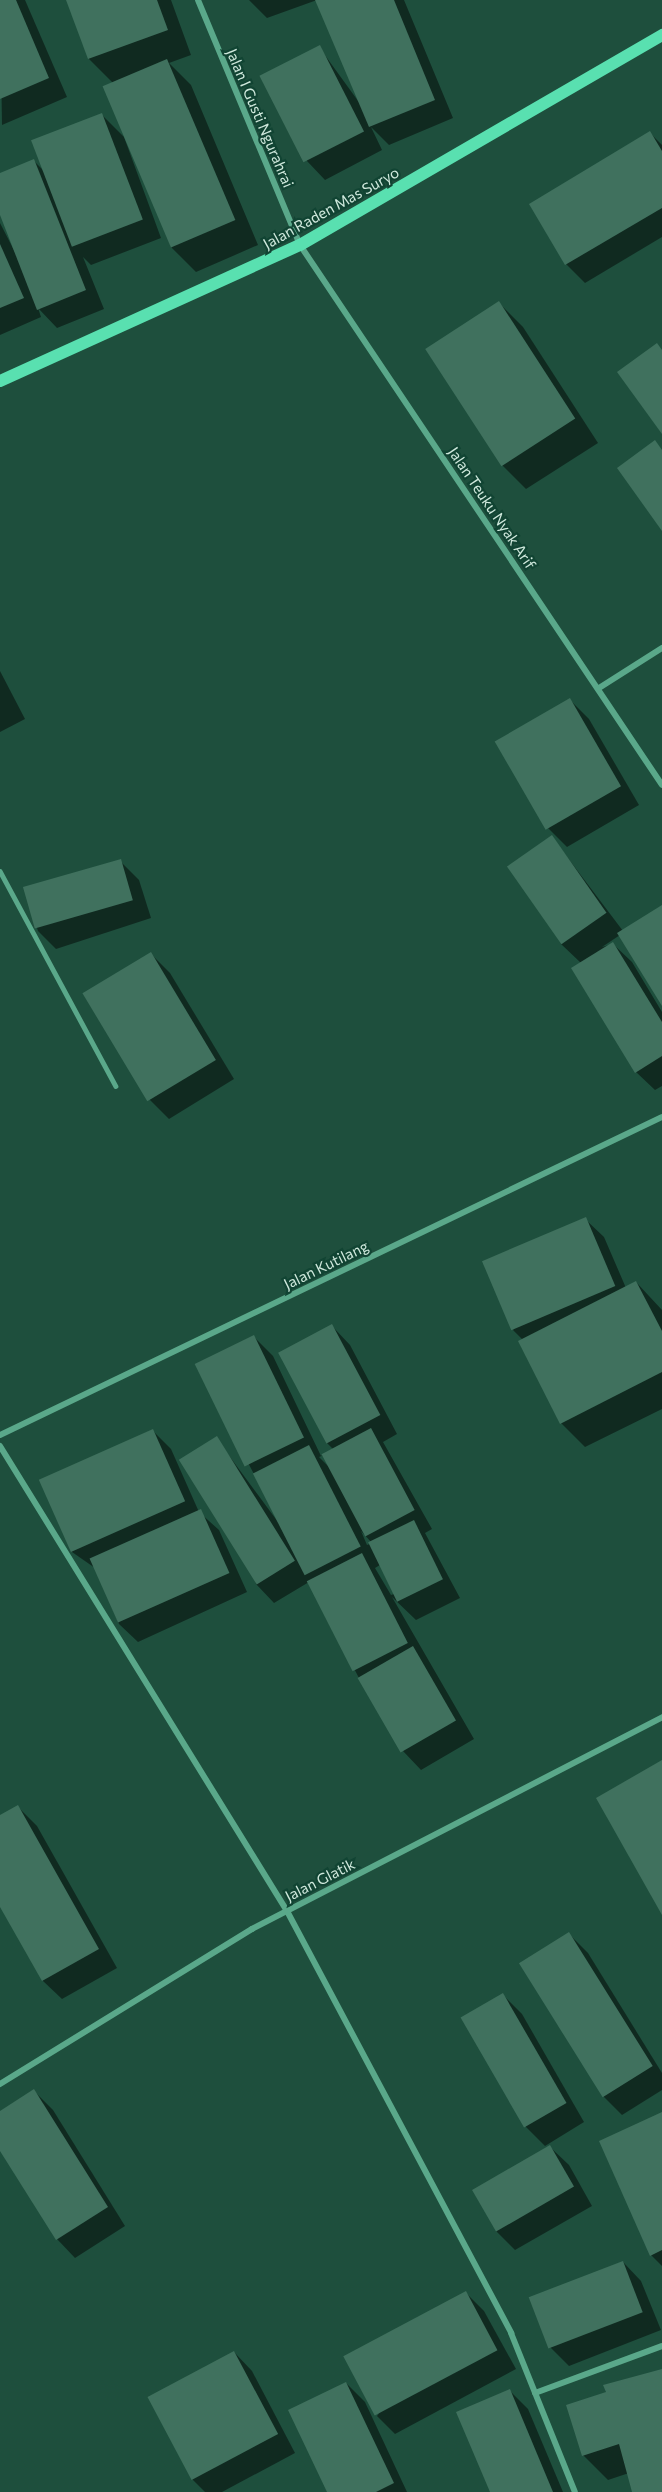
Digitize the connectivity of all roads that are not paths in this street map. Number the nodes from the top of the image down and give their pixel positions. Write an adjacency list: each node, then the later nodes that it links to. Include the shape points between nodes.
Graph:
1 (198, 0): 3 (street, Jalan I Gusti Ngurahrai)
2 (662, 35): 3 (street, Jalan Raden Mas Suryo)
3 (300, 245): 4 (street, Jalan Raden Mas Suryo); 6 (street, Jalan Teuku Nyak Arif)
4 (0, 381)
5 (662, 648): 6 (street)
6 (599, 688): 7 (street, Jalan Teuku Nyak Arif)
7 (662, 785)
8 (0, 871): 9 (lane)
9 (116, 1086)
10 (662, 1117): 11 (street, Jalan Kutilang)
11 (0, 1435)
12 (0, 1446): 14 (street)
13 (662, 1717): 14 (street, Jalan Glatik)
14 (287, 1911): 15 (street, Jalan Glatik); 17 (street, via 511,2333)
15 (0, 2084)
16 (662, 2346): 17 (street)
17 (535, 2393): 18 (street)
18 (574, 2492)

